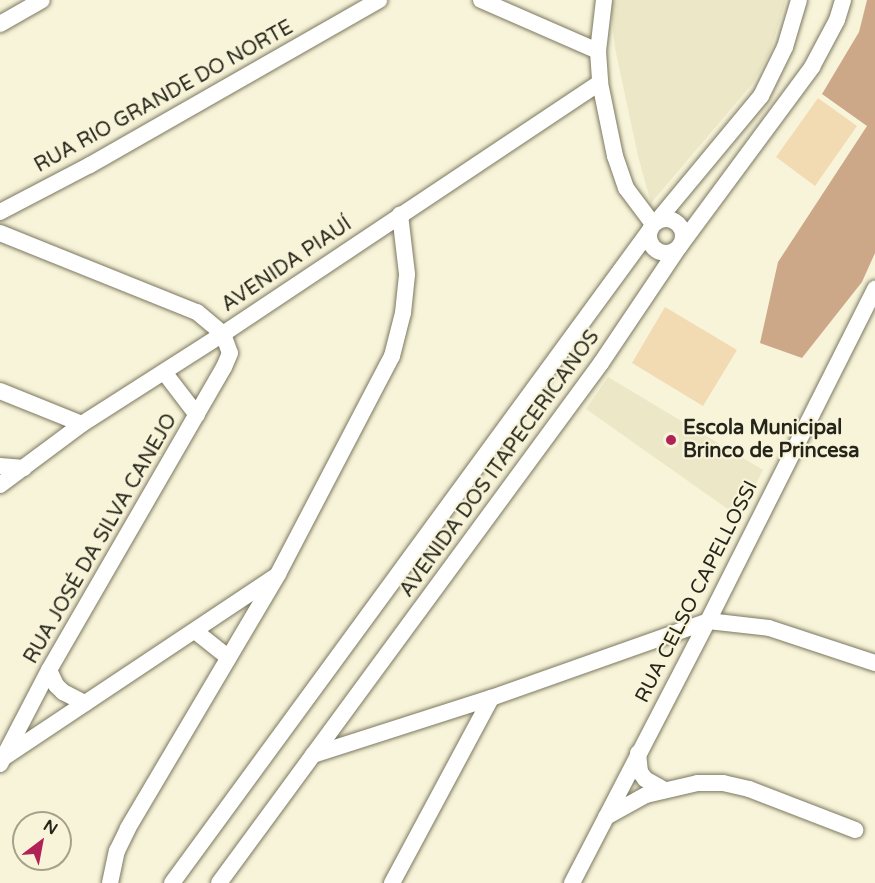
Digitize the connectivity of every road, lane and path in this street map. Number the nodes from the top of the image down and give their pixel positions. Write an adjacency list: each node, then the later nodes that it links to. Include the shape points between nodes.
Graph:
1 (42, 0): 7 (street)
2 (379, 0): 10 (street, RUA RIO GRANDE DO NORTE)
3 (481, 0): 8 (street)
4 (604, 0): 8 (street)
5 (799, 0): 12 (street, AVENIDA DOS ITAPECERICANOS, via 785,47 760,96)
6 (843, 0): 14 (street, AVENIDA DOS ITAPECERICANOS, via 812,67)
7 (0, 24)
8 (598, 51): 9 (street)
9 (600, 83): 11 (street, AVENIDA PIAUÍ); 12 (street, via 626,189)
10 (0, 212)
11 (400, 214): 16 (street, AVENIDA PIAUÍ); 24 (street, via 407,274 403,313 392,356)
12 (654, 225): 14 (street, via 670,219 680,225 683,236); 14 (street, via 649,240 660,252); 39 (street, AVENIDA DOS ITAPECERICANOS)
13 (0, 233): 16 (street, via 197,312)
14 (679, 247): 33 (street, AVENIDA DOS ITAPECERICANOS, via 600,363)
15 (875, 289): 25 (street, RUA CELSO CAPELLOSSI)
16 (223, 334): 17 (street, AVENIDA PIAUÍ); 19 (street, RUA JOSÉ DA SILVA CANEJO, via 230,352)
17 (164, 372): 19 (street); 20 (street, AVENIDA PIAUÍ)
18 (0, 391): 20 (street)
19 (196, 415): 29 (street, RUA JOSÉ DA SILVA CANEJO)
20 (82, 424): 22 (street, AVENIDA PIAUÍ)
21 (0, 466): 22 (street)
22 (24, 468): 23 (street, AVENIDA PIAUÍ)
23 (0, 485)
24 (278, 574): 26 (street); 27 (street)
25 (708, 621): 28 (street, via 769,628); 30 (street); 32 (street, RUA CELSO CAPELLOSSI)
26 (195, 631): 27 (street); 31 (street)
27 (229, 658): 38 (street, via 128,828 117,851)
28 (875, 663)
29 (49, 670): 31 (street, via 63,692); 34 (street, RUA JOSÉ DA SILVA CANEJO)
30 (491, 698): 33 (street); 41 (street)
31 (85, 703): 34 (street)
32 (638, 753): 35 (street, via 640,772 645,779); 36 (street, RUA CELSO CAPELLOSSI)
33 (313, 755): 40 (street, AVENIDA DOS ITAPECERICANOS)
34 (2, 761)
35 (665, 790): 36 (street, via 646,795); 37 (street, via 723,783 749,789)
36 (605, 818): 42 (street, RUA CELSO CAPELLOSSI)
37 (855, 830)
38 (115, 878)
39 (172, 883)
40 (219, 883)
41 (392, 883)
42 (572, 883)

